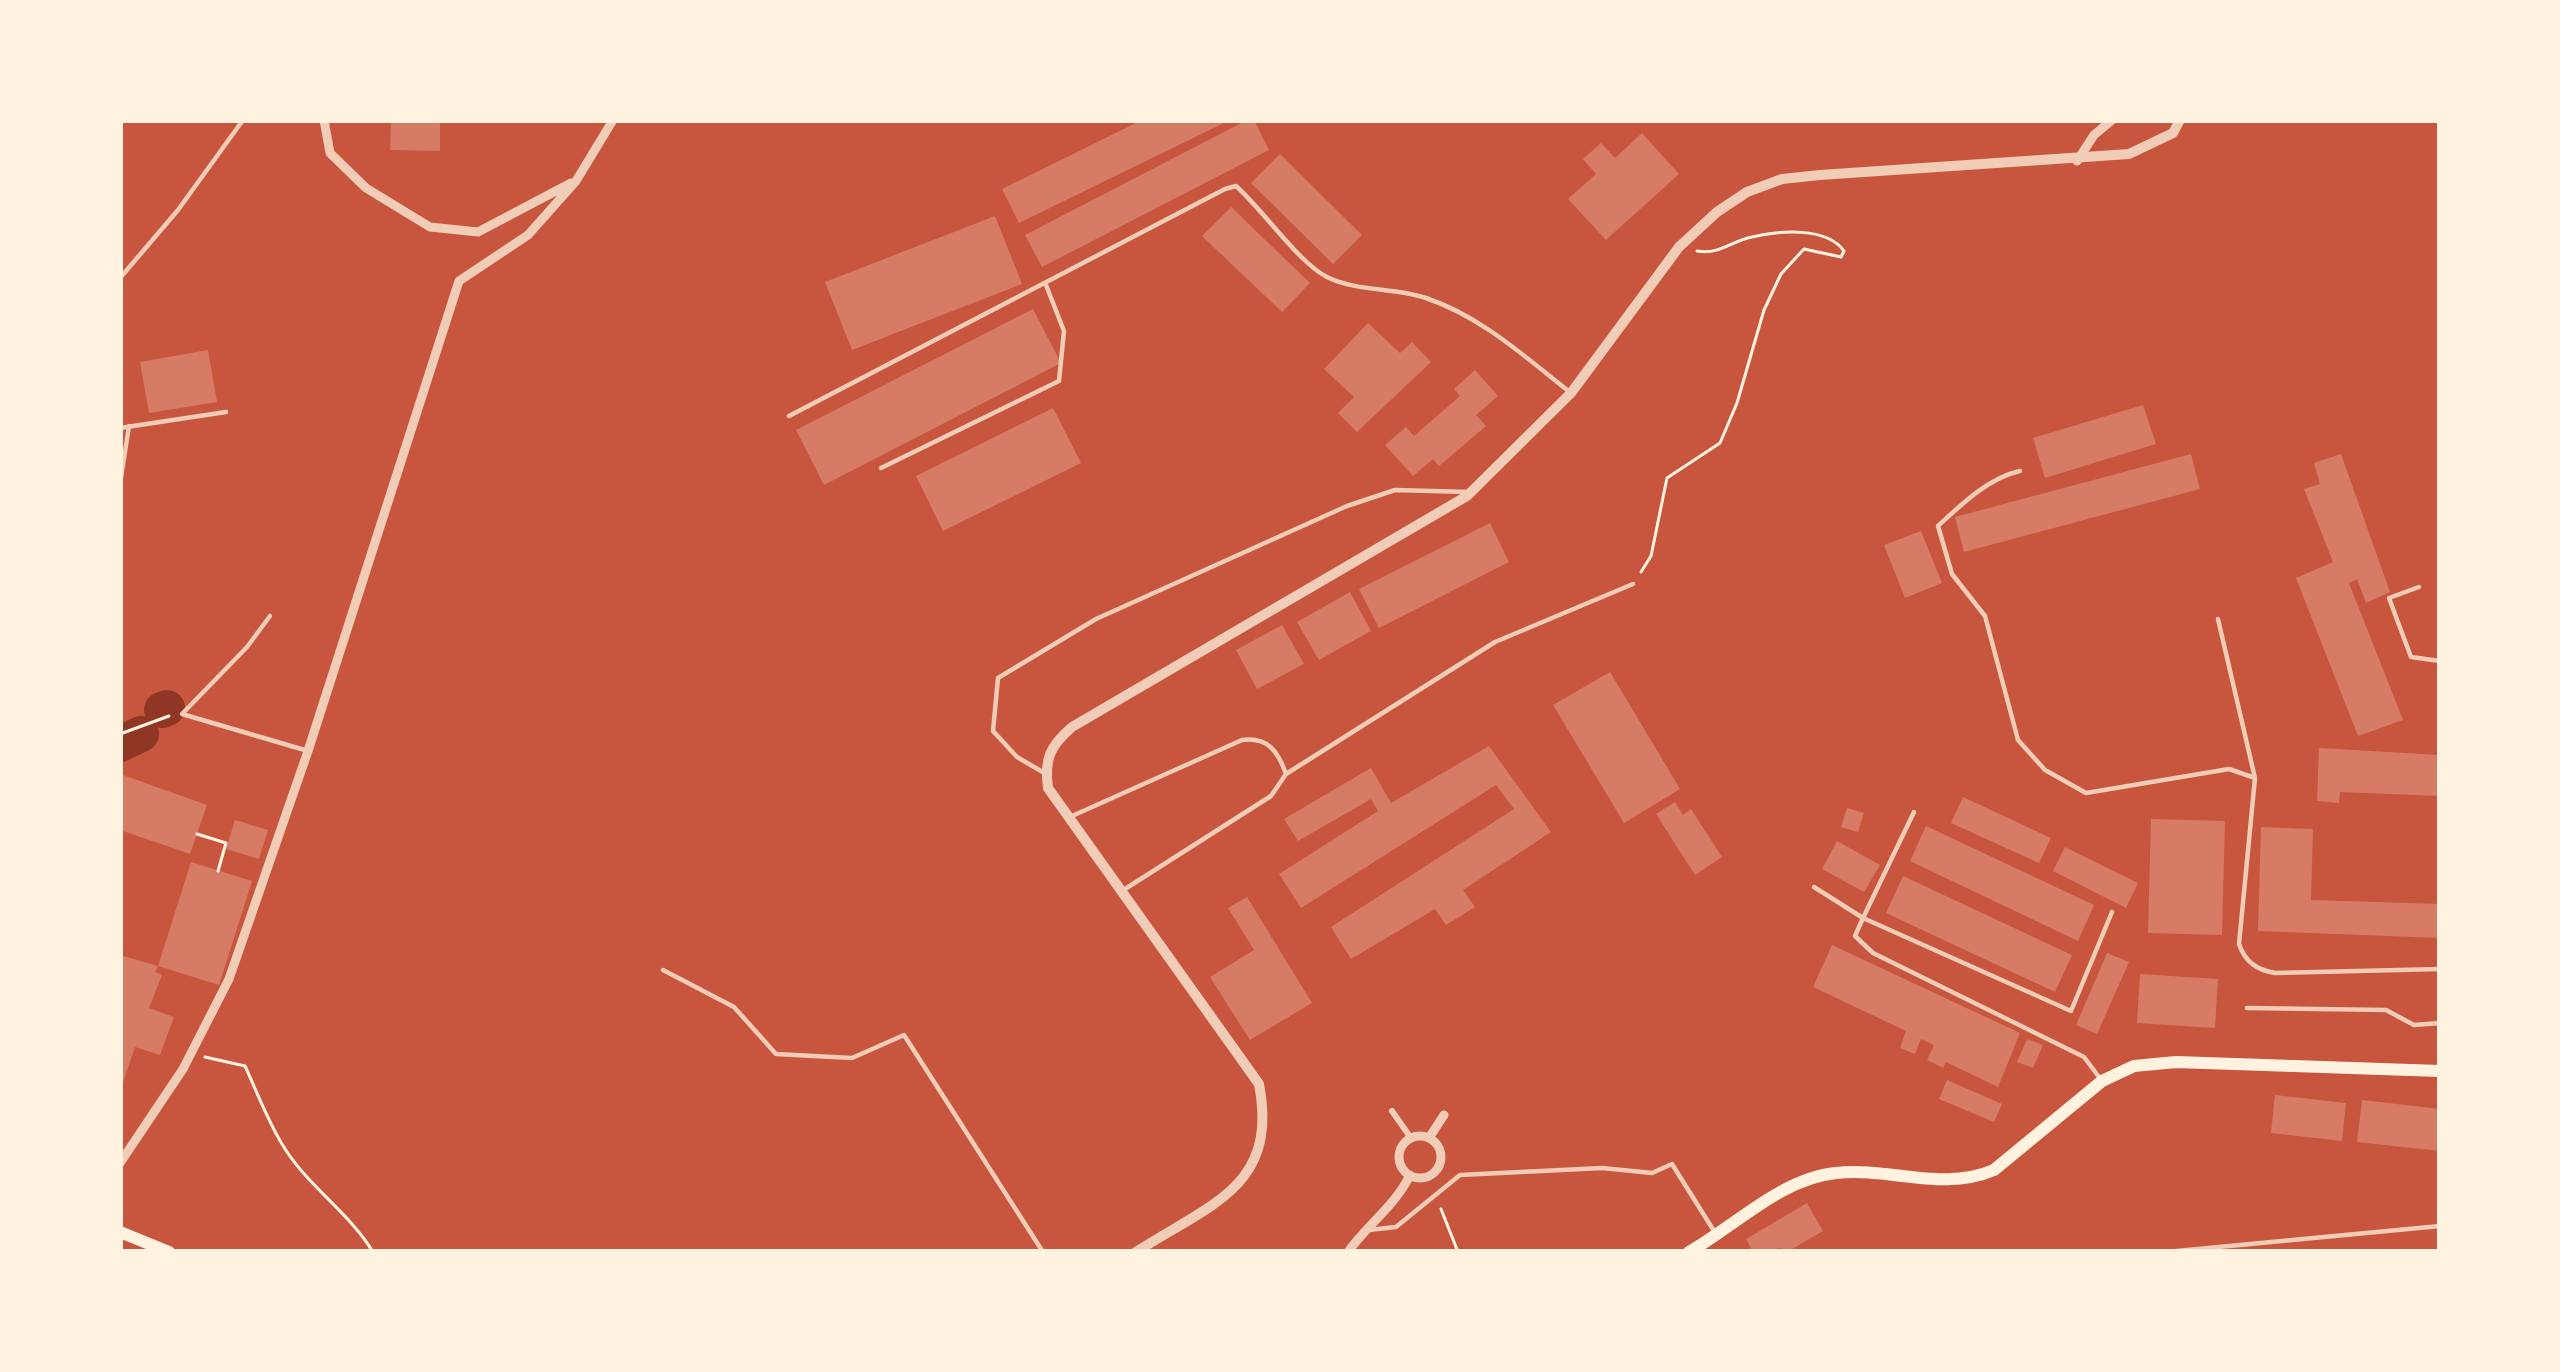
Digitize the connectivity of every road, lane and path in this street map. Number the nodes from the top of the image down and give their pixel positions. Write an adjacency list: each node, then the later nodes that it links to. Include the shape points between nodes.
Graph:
1 (243, 120): 9 (lane)
2 (324, 120): 7 (street, via 330,154 366,188 430,227 478,232)
3 (613, 120): 7 (street)
4 (2112, 120): 6 (street)
5 (2180, 120): 6 (street, via 2173,133 2129,154)
6 (2077, 160): 8 (street, via 1782,179 1732,202)
7 (576, 181): 27 (street, via 528,235 459,280)
8 (1679, 247): 11 (street); 20 (path, via 1712,254 1749,237 1785,233 1827,237 1844,251 1841,257 1804,249 1781,274 1720,443 1667,478 1652,556)
9 (120, 278)
10 (1046, 285): 11 (lane, via 1236,187 1322,275 1474,317); 13 (lane); 16 (lane, via 1064,332 1059,381)
11 (1571, 393): 19 (street)
12 (226, 412): 14 (lane)
13 (789, 416)
14 (129, 427): 15 (lane); 18 (lane)
15 (120, 428)
16 (881, 468)
17 (2020, 471): 30 (lane, via 1937,526 1952,574 1985,616 2018,740 2045,770 2086,793 2229,770)
18 (120, 484)
19 (1471, 492): 28 (street, via 1072,727 1051,747); 28 (lane, via 1395,490 1347,506 1096,619 998,678 993,731)
20 (1633, 584): 29 (lane, via 1495,642)
21 (2419, 587): 24 (lane, via 2389,598 2411,657)
22 (270, 616): 25 (lane)
23 (2218, 619): 30 (lane)
24 (2440, 661)
25 (182, 715): 26 (path); 27 (lane)
26 (120, 734)
27 (308, 751): 43 (street, via 230,980)
28 (1046, 774): 32 (street)
29 (1286, 774): 32 (lane, via 1265,742 1242,740); 36 (lane, via 1271,796)
30 (2255, 778): 39 (lane, via 2240,944 2252,964 2275,974)
31 (1914, 812): 38 (lane)
32 (1066, 818): 36 (street)
33 (197, 834): 34 (path, via 226,843)
34 (218, 871)
35 (1814, 887): 38 (lane)
36 (1121, 891): 60 (street, via 1259,1084 1266,1119 1243,1183)
37 (2112, 912): 38 (lane, via 2071,1011)
38 (1863, 918): 45 (lane, via 1855,936 1874,953 2084,1057)
39 (2440, 969)
40 (664, 970): 59 (lane, via 734,1006 776,1054 852,1058 904,1034)
41 (2247, 1008): 42 (lane, via 2386,1010 2414,1025)
42 (2440, 1023)
43 (192, 1053): 50 (street); 58 (path, via 245,1066 282,1145)
44 (2440, 1071): 45 (main road, via 2176,1062 2134,1066)
45 (2102, 1081): 56 (main road, via 1976,1178 1832,1173 1787,1189)
46 (1392, 1111): 48 (street)
47 (1444, 1115): 49 (street)
48 (1411, 1138): 49 (street); 51 (street, via 1400,1153)
49 (1430, 1138): 51 (street, via 1441,1154 1438,1167 1423,1178)
50 (120, 1163)
51 (1410, 1175): 54 (street)
52 (1436, 1195): 54 (lane, via 1396,1227); 56 (lane, via 1460,1175 1652,1173 1672,1164); 62 (path)
53 (2440, 1226): 64 (lane)
54 (1364, 1231): 61 (street)
55 (122, 1234): 57 (main road)
56 (1717, 1236): 63 (main road)
57 (169, 1252)
58 (374, 1252)
59 (1042, 1252)
60 (1136, 1252)
61 (1348, 1252)
62 (1458, 1252)
63 (1689, 1252)
64 (2166, 1252)

